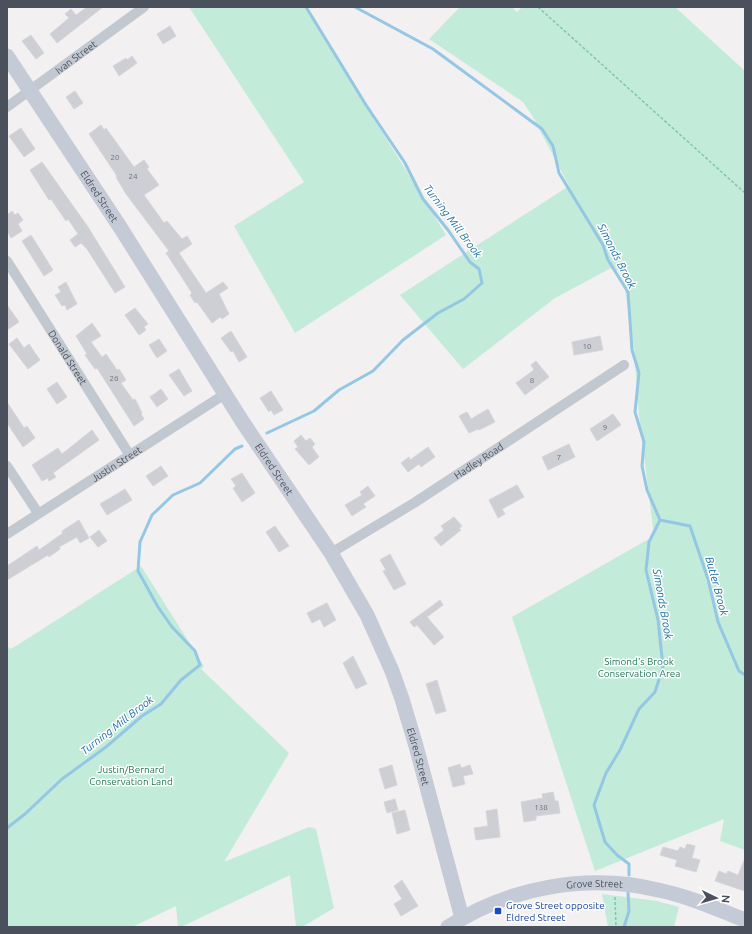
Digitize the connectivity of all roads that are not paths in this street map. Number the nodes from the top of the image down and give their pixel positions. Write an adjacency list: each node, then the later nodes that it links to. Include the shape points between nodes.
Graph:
1 (144, 7): 3 (street, Ivan Street)
2 (7, 56): 3 (street, Eldred Street)
3 (29, 91): 4 (street, Ivan Street); 7 (street, Eldred Street, via 120,227)
4 (7, 108)
5 (7, 261): 8 (street, Donald Street)
6 (624, 365): 12 (street, Hadley Road, via 414,503)
7 (225, 394): 8 (street, Justin Street); 12 (street, Eldred Street)
8 (130, 454): 10 (street, Justin Street)
9 (7, 466): 10 (street)
10 (38, 513): 11 (street, Justin Street)
11 (7, 534)
12 (331, 554): 13 (street, Eldred Street, via 367,615 392,671 416,746)
13 (462, 918): 14 (street, Grove Street, via 507,899 540,889 580,882 616,883 678,895); 15 (street, Grove Street)
14 (745, 920)
15 (448, 927)

